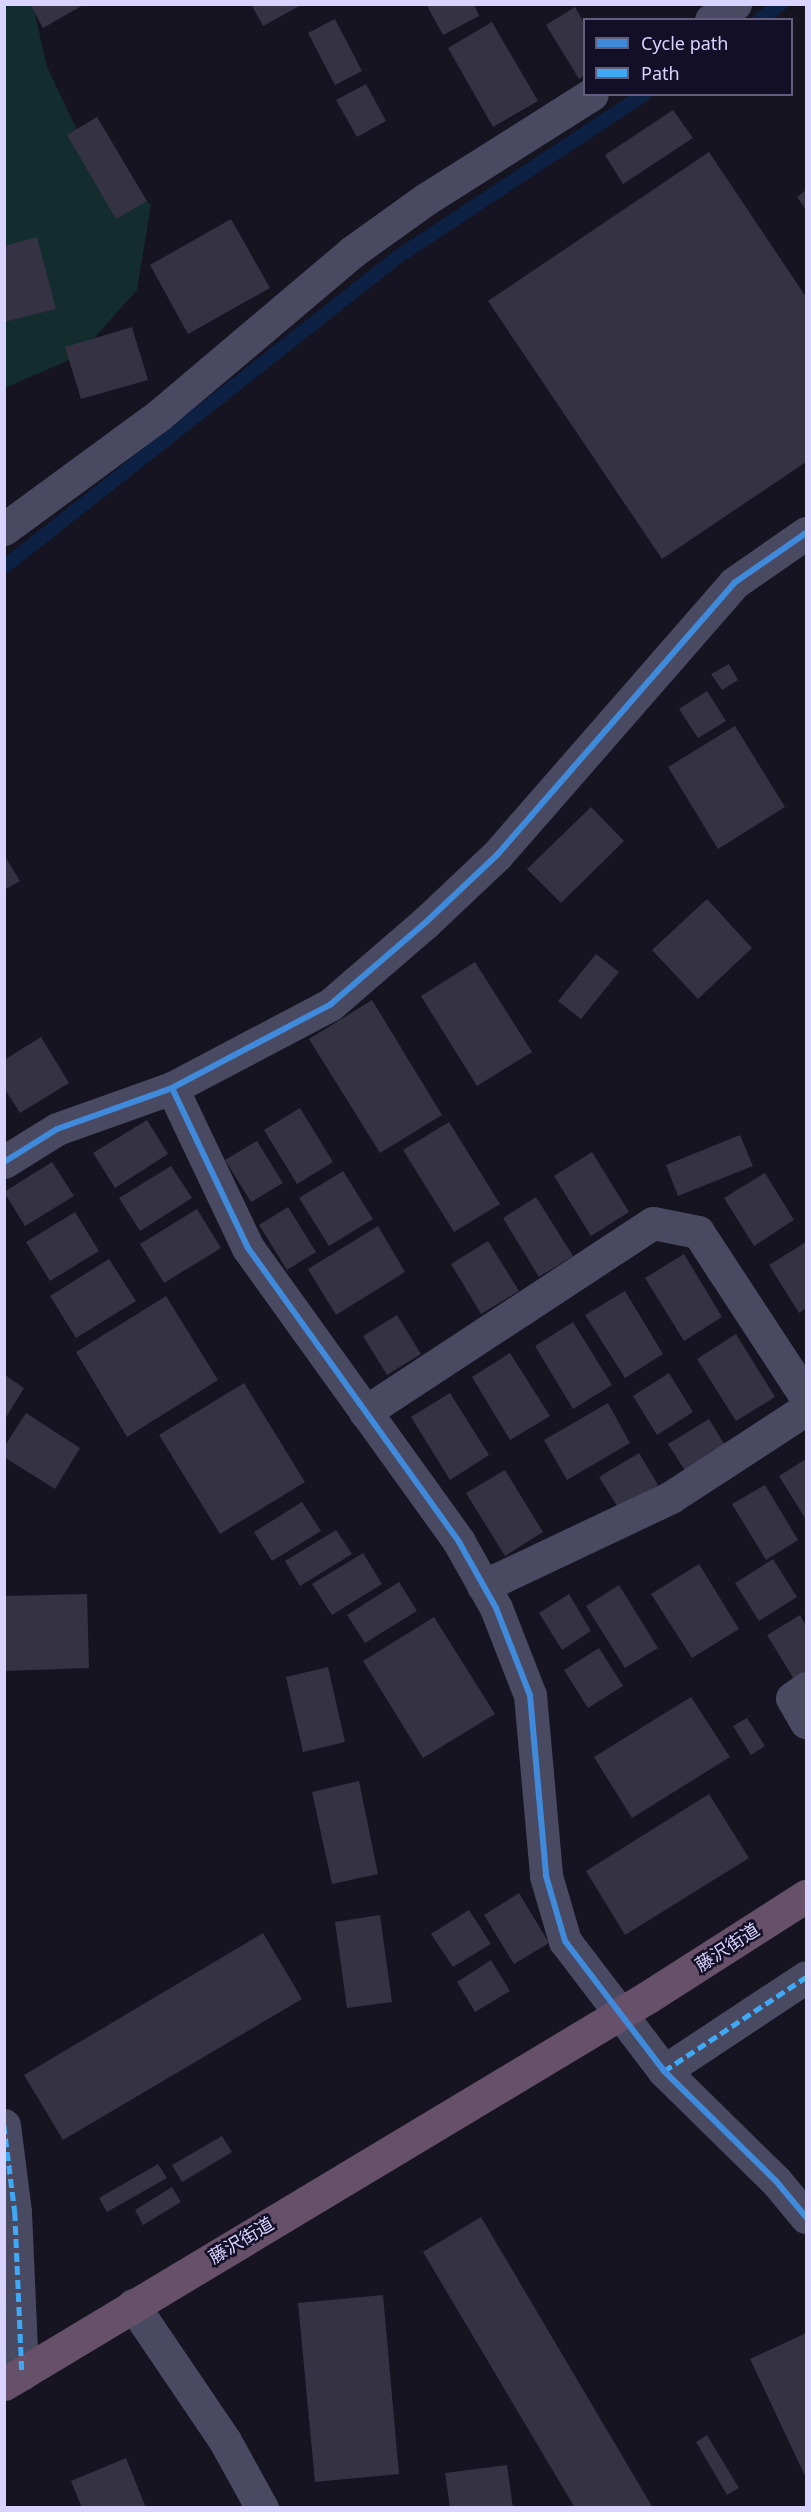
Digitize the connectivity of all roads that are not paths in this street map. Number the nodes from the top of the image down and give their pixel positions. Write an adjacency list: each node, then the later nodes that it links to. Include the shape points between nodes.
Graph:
1 (735, 4): 2 (street)
2 (714, 18)
3 (589, 96): 4 (street, via 426,199 352,252 158,416)
4 (4, 529)
5 (807, 533): 6 (street, via 734,583 497,855 425,923 331,1004)
6 (172, 1088): 7 (street, via 57,1129); 10 (street, via 248,1248)
7 (4, 1162)
8 (807, 1397): 10 (street, via 698,1232 653,1223)
9 (807, 1409): 11 (street, via 672,1497)
10 (365, 1412): 11 (street, via 459,1542)
11 (483, 1586): 16 (street, via 530,1695 546,1876 564,1941)
12 (807, 1688): 13 (street, via 792,1698)
13 (807, 1722)
14 (807, 1896): 19 (highway, 藤沢街道, via 648,1998)
15 (807, 1977): 16 (street)
16 (664, 2071): 18 (street, via 776,2181)
17 (4, 2125): 20 (street, via 15,2212)
18 (807, 2217)
19 (133, 2304): 20 (highway, 藤沢街道); 21 (street, via 225,2441)
20 (13, 2379)
21 (262, 2508)

